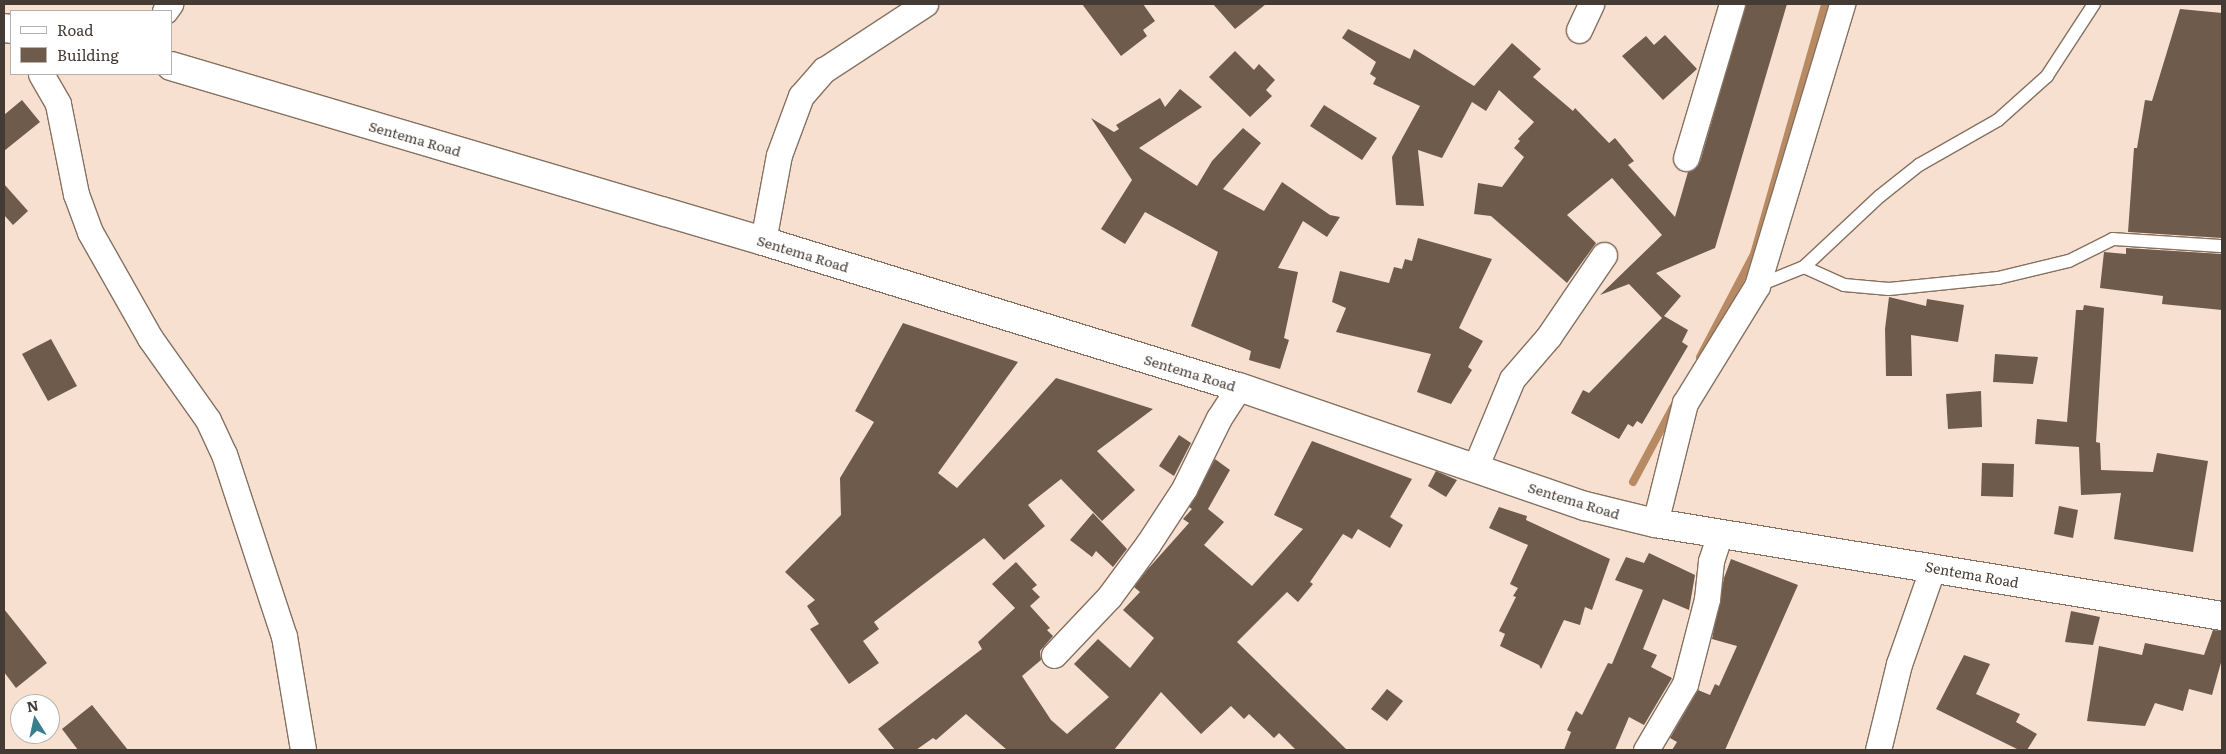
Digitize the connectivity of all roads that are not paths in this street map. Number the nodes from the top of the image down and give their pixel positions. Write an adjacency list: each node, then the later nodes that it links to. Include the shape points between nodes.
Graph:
1 (925, 4): 10 (street, via 824,70 801,96 779,155)
2 (1591, 4): 6 (street)
3 (1732, 4): 9 (street)
4 (1842, 4): 14 (street)
5 (2094, 4): 13 (lane, via 2047,76 1998,120 1920,165 1880,196)
6 (1579, 30)
7 (172, 66): 10 (main road, Sentema Road)
8 (42, 75): 22 (street, via 58,104 76,194 90,232 150,338 208,420 224,454 284,636)
9 (1686, 158)
10 (763, 241): 15 (main road, Sentema Road)
11 (2222, 246): 13 (lane, via 2113,239 2069,261 1998,278 1889,289 1844,285)
12 (1604, 255): 16 (street, via 1549,336 1512,379)
13 (1804, 267): 14 (lane)
14 (1757, 286): 17 (street, via 1685,403)
15 (1238, 387): 16 (main road, Sentema Road); 21 (street, via 1184,489 1148,544 1108,597)
16 (1475, 468): 17 (main road, Sentema Road, via 1585,506)
17 (1655, 523): 18 (main road, Sentema Road)
18 (1720, 534): 19 (main road, Sentema Road); 23 (street, via 1685,684 1677,703)
19 (1933, 567): 20 (main road, Sentema Road); 24 (street, via 1900,664)
20 (2222, 616)
21 (1054, 655)
22 (303, 750)
23 (1646, 750)
24 (1878, 750)

